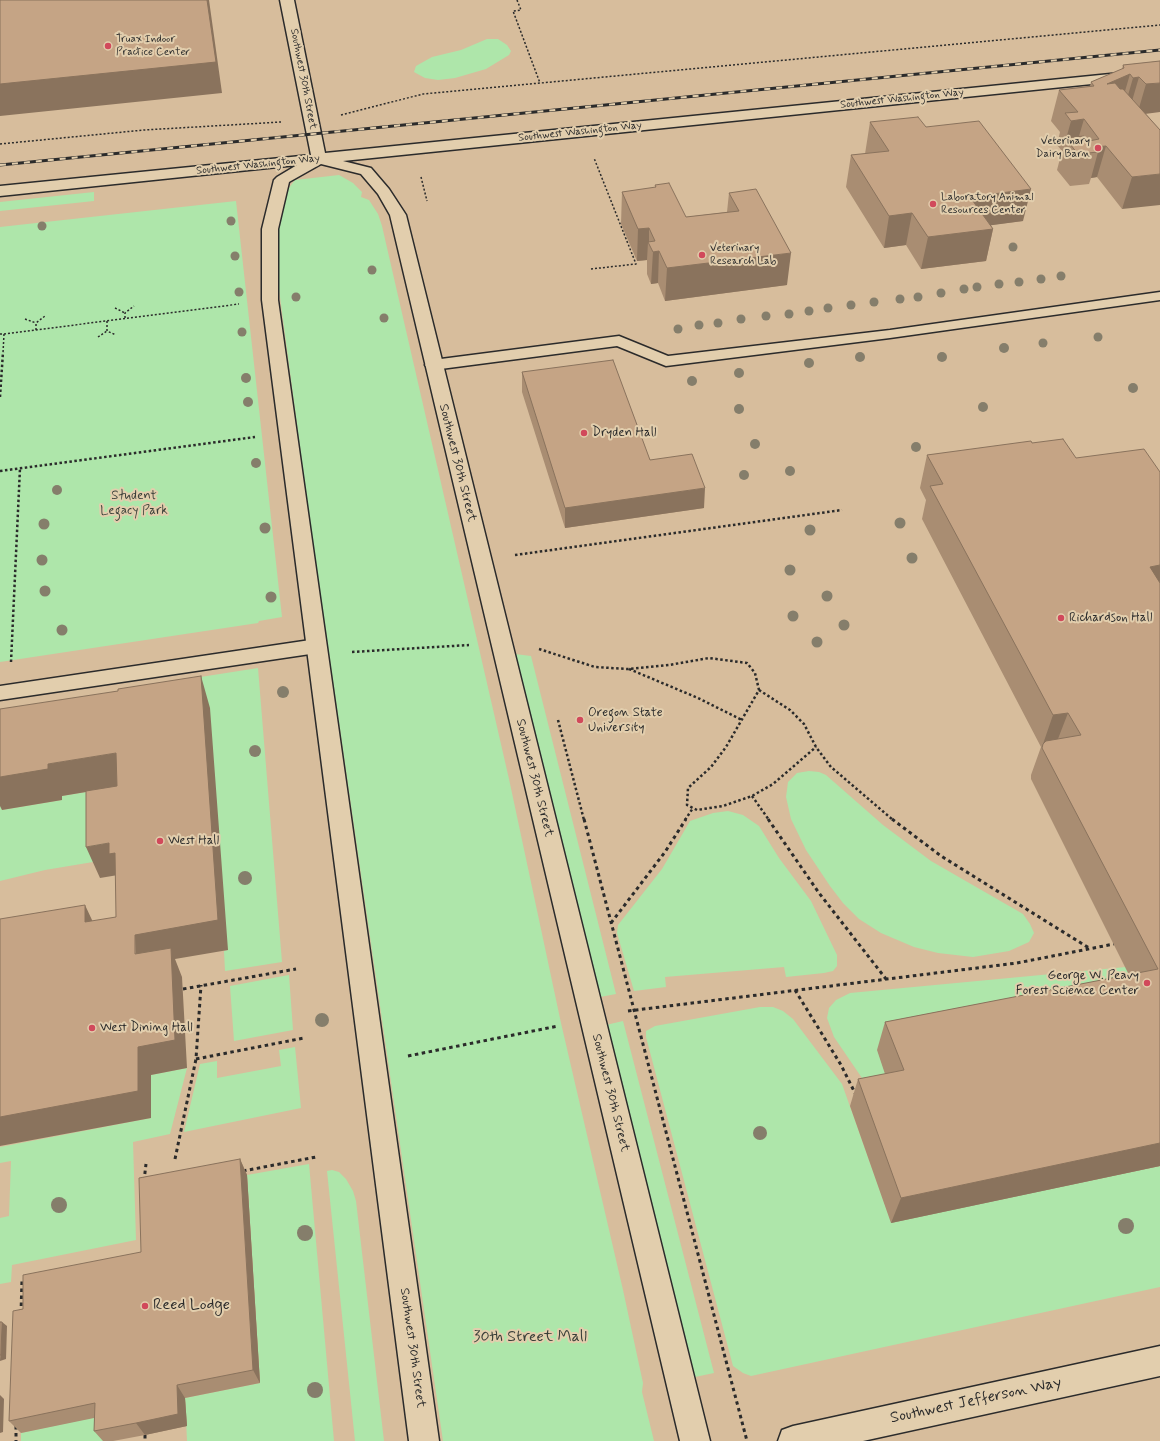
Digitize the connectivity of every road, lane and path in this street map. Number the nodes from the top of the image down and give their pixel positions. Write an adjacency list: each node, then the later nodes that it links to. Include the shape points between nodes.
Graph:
1 (287, 0): 6 (street, Southwest 30th Street)
2 (517, 0): 5 (path, via 521,10 513,11)
3 (1160, 25): 5 (path)
4 (1160, 73): 8 (street, Southwest Washington Way)
5 (540, 83): 6 (path, via 423,94 338,116)
6 (312, 119): 7 (path, via 144,130); 10 (street, Southwest 30th Street)
7 (0, 144)
8 (414, 149): 10 (street, Southwest Washington Way); 12 (path)
9 (592, 155): 13 (path, via 636,264)
10 (319, 158): 11 (street, Southwest Washington Way); 15 (street, Southwest 30th Street, via 282,180 270,229); 30 (street, Southwest 30th Street, via 366,171 384,192 398,215)
11 (0, 191)
12 (427, 203)
13 (591, 269)
14 (1160, 296): 30 (lane, via 890,334 666,361 619,341)
15 (270, 300): 20 (path); 32 (street, Southwest 30th Street)
16 (134, 306): 18 (path)
17 (115, 308): 18 (path)
18 (125, 313): 20 (path)
19 (44, 316): 23 (path)
20 (124, 318): 22 (path)
21 (25, 319): 23 (path)
22 (107, 321): 24 (path); 25 (path)
23 (36, 323): 24 (path)
24 (36, 330): 27 (path)
25 (107, 331): 28 (path); 29 (path)
26 (0, 334): 27 (path)
27 (4, 334): 31 (path)
28 (116, 335)
29 (98, 337)
30 (433, 365): 38 (street, Southwest 30th Street)
31 (0, 397)
32 (288, 432): 33 (path); 43 (street, Southwest 30th Street)
33 (20, 468): 34 (path); 45 (path)
34 (0, 471)
35 (842, 510): 37 (path)
36 (513, 548): 37 (path)
37 (515, 555): 38 (path); 39 (path)
38 (481, 560): 41 (street, Southwest 30th Street)
39 (516, 562)
40 (537, 642): 42 (path)
41 (501, 643): 43 (path); 63 (street, Southwest 30th Street)
42 (539, 649): 44 (path); 46 (path, via 595,667)
43 (318, 652): 48 (lane); 66 (street, Southwest 30th Street)
44 (541, 657)
45 (11, 668)
46 (628, 669): 47 (path, via 669,666 709,658 747,662 755,673); 50 (path, via 698,698)
47 (758, 690): 50 (path); 51 (path, via 790,710 804,724)
48 (0, 693)
49 (557, 718): 54 (path)
50 (742, 720): 53 (path, via 711,767 688,788 687,805)
51 (816, 747): 52 (path, via 773,784); 56 (path, via 831,767 887,816 935,852)
52 (752, 796): 53 (path, via 723,806 697,810); 58 (path, via 819,893)
53 (692, 808): 54 (path, via 664,852)
54 (611, 924): 62 (path)
55 (1114, 944): 56 (path)
56 (1090, 948): 58 (path, via 1017,962)
57 (296, 969): 59 (path)
58 (887, 979): 61 (path)
59 (201, 985): 60 (path); 65 (path)
60 (183, 989)
61 (795, 990): 62 (path); 67 (path, via 841,1065)
62 (634, 1010): 63 (path); 82 (path)
63 (592, 1019): 66 (path); 81 (street, Southwest 30th Street)
64 (304, 1038): 65 (path)
65 (196, 1058): 69 (path)
66 (374, 1063): 80 (street, Southwest 30th Street)
67 (857, 1098)
68 (316, 1157): 71 (path)
69 (175, 1159)
70 (146, 1164): 72 (path)
71 (238, 1172)
72 (144, 1183)
73 (30, 1278): 74 (path, via 22,1279)
74 (21, 1318)
75 (1160, 1361): 83 (street, Southwest Jefferson Way)
76 (17, 1418): 78 (path)
77 (145, 1435): 79 (path)
78 (16, 1441)
79 (146, 1441)
80 (424, 1441)
81 (695, 1441)
82 (747, 1441)
83 (792, 1441)

